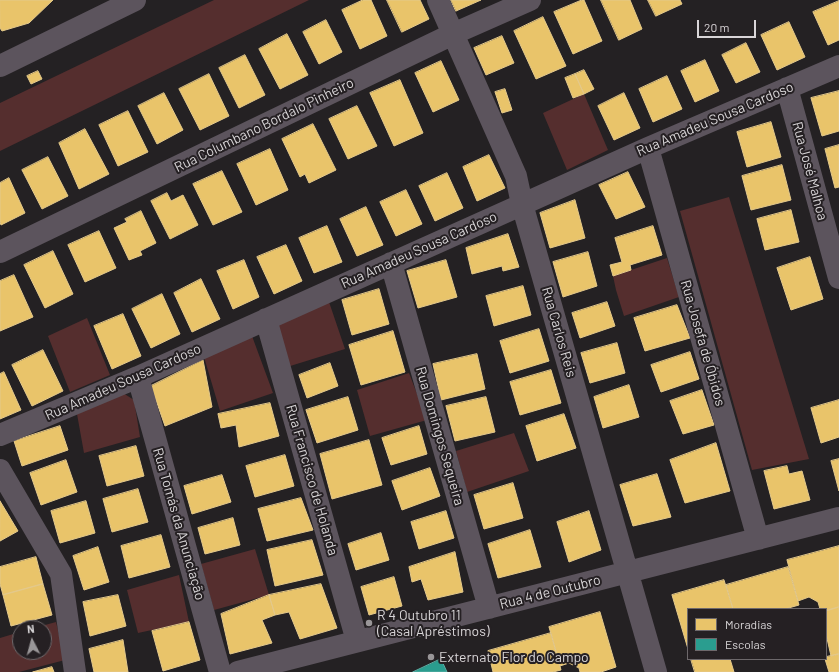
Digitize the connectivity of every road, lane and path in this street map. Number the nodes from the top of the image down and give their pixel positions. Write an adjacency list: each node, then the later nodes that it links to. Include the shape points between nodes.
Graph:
1 (135, 0): 4 (street)
2 (438, 0): 5 (street, Rua Carlos Reis)
3 (530, 0): 5 (street, Rua Columbano Bordalo Pinheiro)
4 (102, 7): 6 (street)
5 (454, 34): 10 (street, Rua Carlos Reis, via 516,176); 11 (street, Rua Columbano Bordalo Pinheiro)
6 (0, 66)
7 (839, 66): 8 (street, Rua Amadeu Sousa Cardoso)
8 (787, 88): 9 (street, Rua Amadeu Sousa Cardoso); 13 (street, Rua José Malhoa)
9 (648, 148): 10 (street, Rua Amadeu Sousa Cardoso); 19 (street, Rua Josefa de Óbidos)
10 (522, 204): 12 (street, Rua Amadeu Sousa Cardoso); 20 (street, Rua Carlos Reis)
11 (0, 252)
12 (391, 264): 14 (street, Rua Amadeu Sousa Cardoso); 21 (street, Rua Domingos Sequeira)
13 (839, 278)
14 (266, 319): 15 (street, Rua Amadeu Sousa Cardoso); 22 (street, Rua Francisco de Holanda)
15 (138, 377): 16 (street, Rua Amadeu Sousa Cardoso); 24 (street, Rua Tomás da Anunciação)
16 (0, 435)
17 (0, 470): 23 (street, via 61,574)
18 (839, 518): 19 (street, Rua 4 de Outubro)
19 (758, 538): 20 (street, Rua 4 de Outubro)
20 (627, 572): 21 (street, Rua 4 de Outubro); 26 (street, Rua Carlos Reis)
21 (489, 608): 22 (street, Rua 4 de Outubro)
22 (357, 641): 25 (street, Rua 4 de Outubro)
23 (75, 672)
24 (220, 672)
25 (238, 672)
26 (656, 672)

